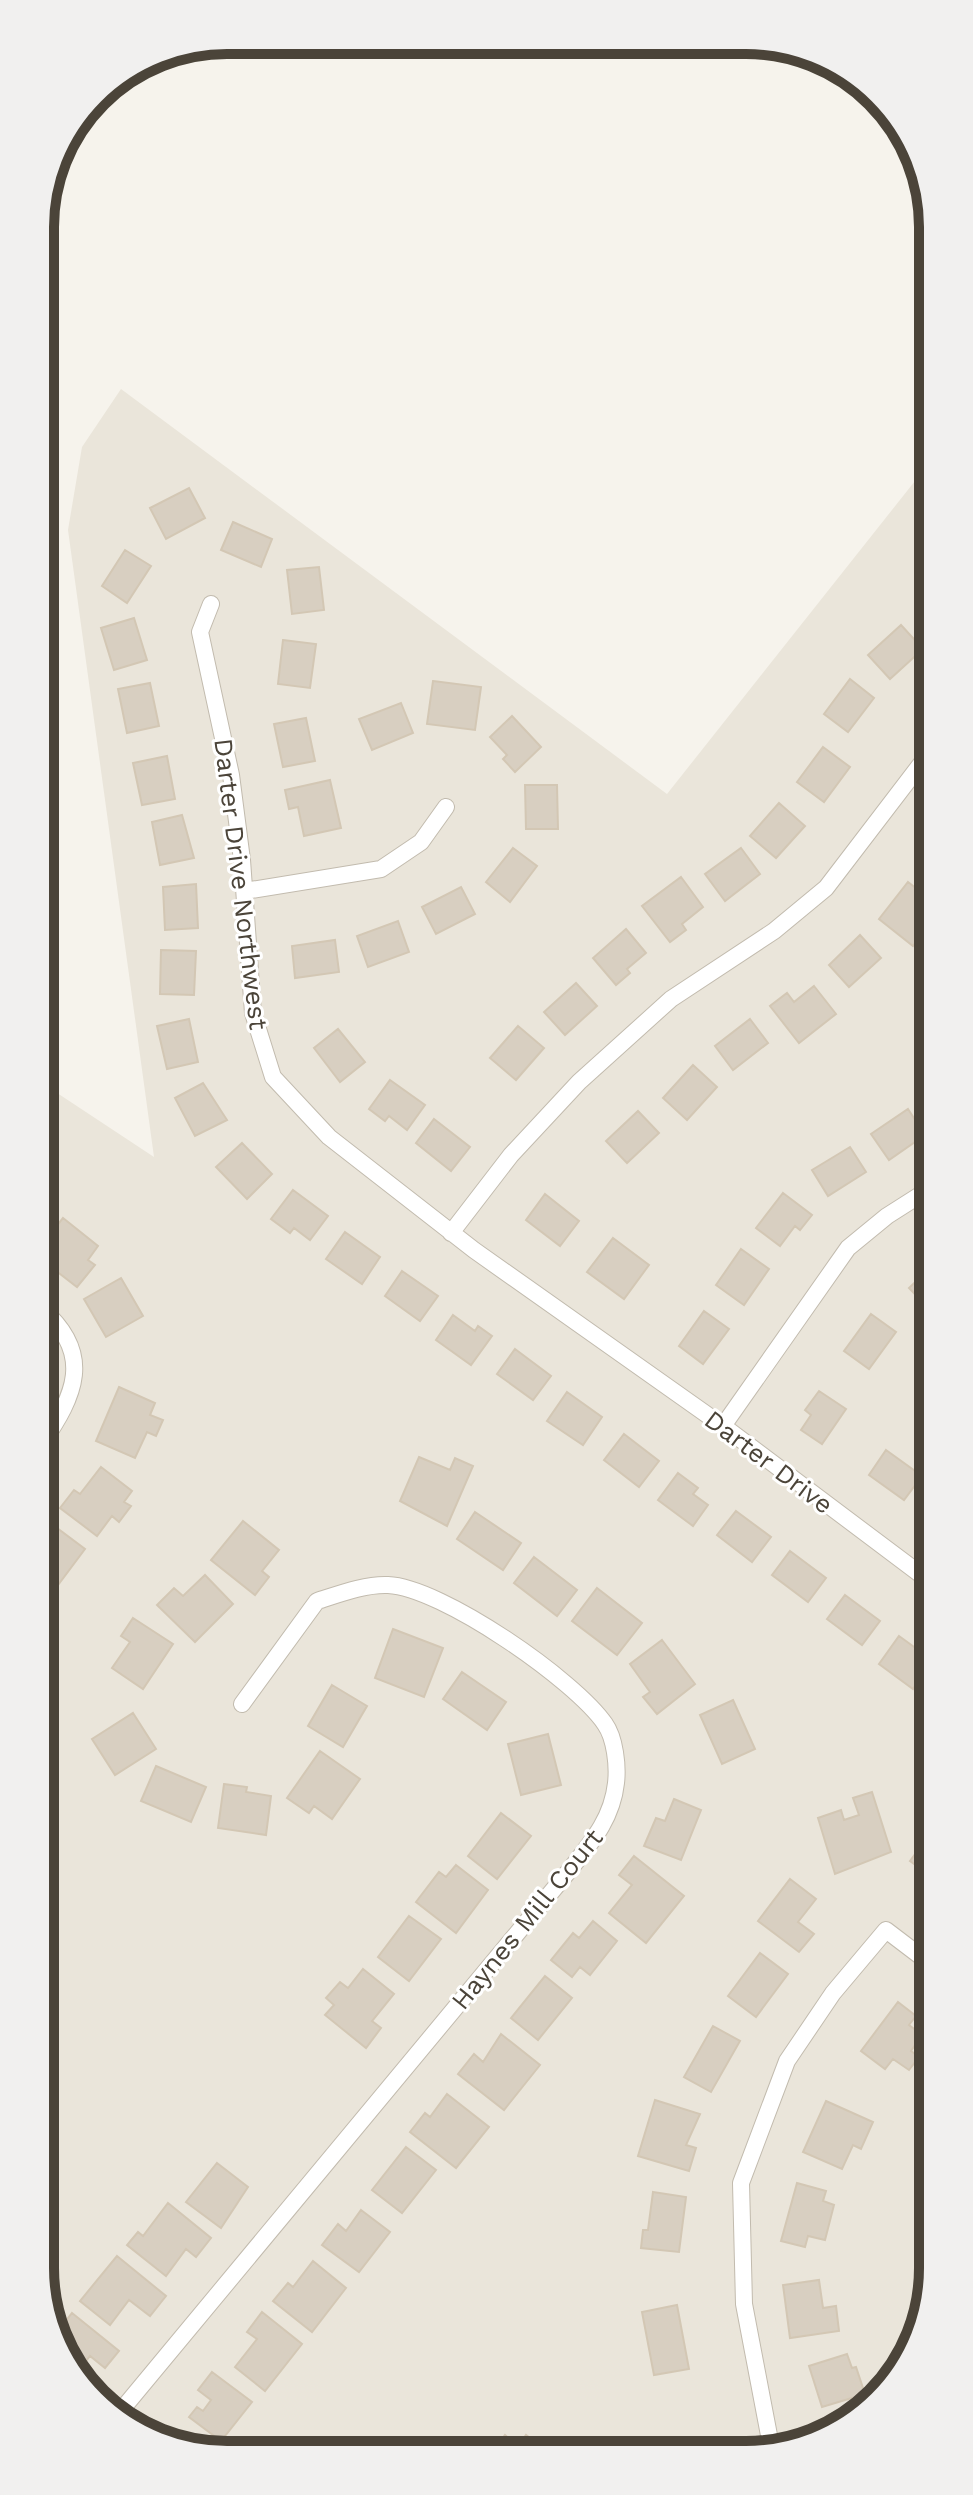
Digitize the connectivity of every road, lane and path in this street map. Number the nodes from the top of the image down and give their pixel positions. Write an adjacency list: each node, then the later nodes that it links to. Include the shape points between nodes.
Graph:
1 (211, 604): 4 (street, Darter Drive Northwest, via 200,632 231,775)
2 (919, 766): 6 (street, via 826,888 774,931 671,999 579,1082 511,1155)
3 (446, 807): 4 (street, via 421,842 381,869)
4 (245, 891): 6 (street, Darter Drive Northwest, via 253,1013 273,1077 329,1137)
5 (919, 1196): 10 (street, via 848,1248)
6 (451, 1233): 8 (street, Darter Drive Northwest)
7 (54, 1324): 9 (street, via 67,1340 76,1379 67,1408)
8 (605, 1342): 10 (street, Darter Drive)
9 (54, 1426)
10 (723, 1426): 11 (street, Darter Drive)
11 (919, 1573)
12 (242, 1704): 14 (street, Haynes Mill Court, via 317,1601 387,1585 418,1591 527,1652 581,1693 607,1726 617,1781 608,1820 568,1872)
13 (919, 1955): 15 (street, via 886,1930 833,1993 787,2061 741,2183 744,2304)
14 (124, 2407)
15 (770, 2440)

